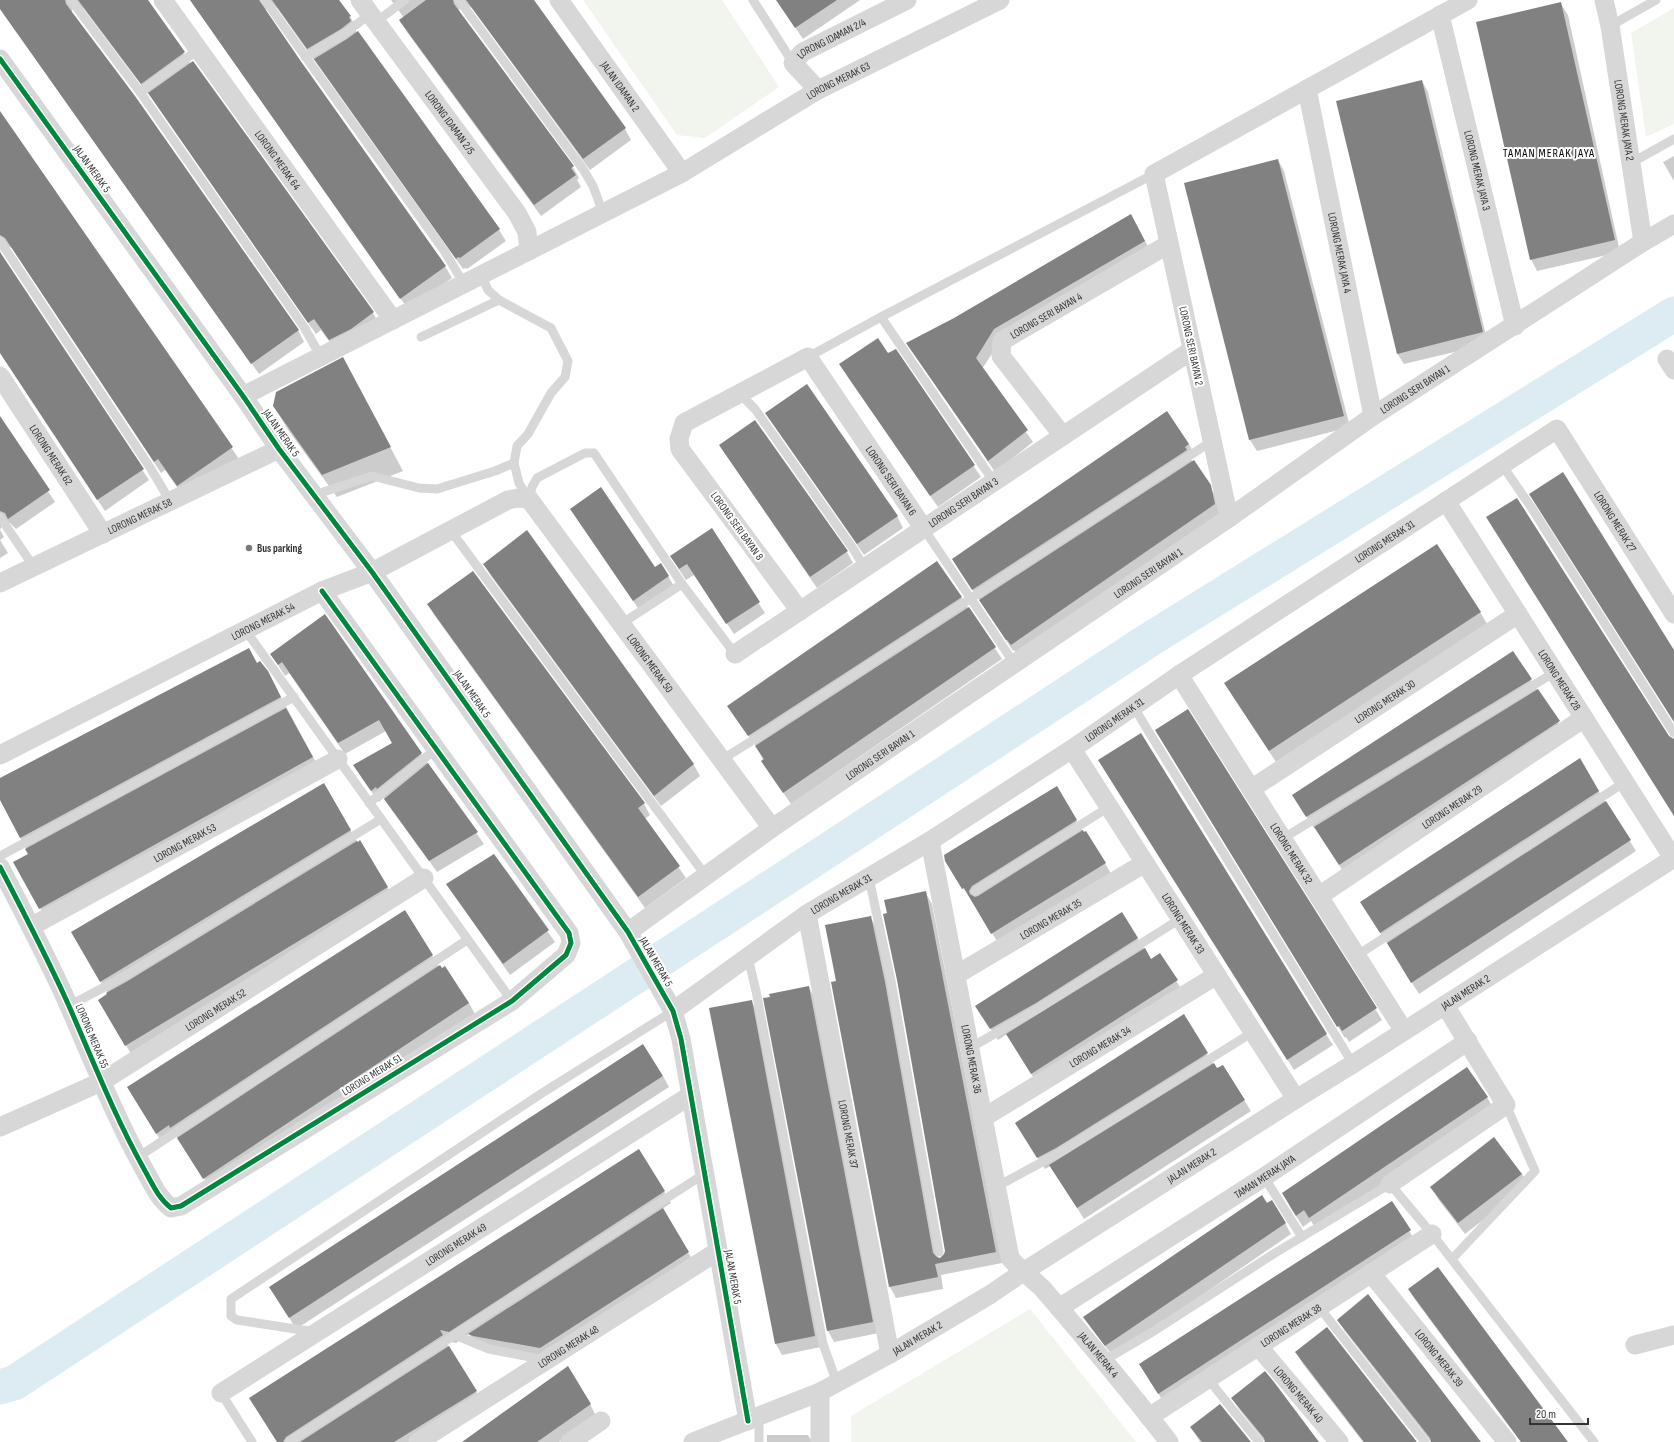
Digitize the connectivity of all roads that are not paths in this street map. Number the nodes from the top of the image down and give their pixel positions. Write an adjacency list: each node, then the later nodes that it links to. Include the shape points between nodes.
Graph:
1 (71, 0): 22 (lane)
2 (163, 0): 16 (street, LORONG MERAK 64)
3 (265, 0): 17 (lane)
4 (406, 0): 13 (lane)
5 (459, 0): 27 (lane, via 583,168)
6 (559, 0): 25 (street, JALAN IDAMAN 2)
7 (753, 0): 19 (lane)
8 (907, 0): 19 (street, LORONG IDAMAN 2/4, via 803,52)
9 (1000, 0): 21 (street, LORONG MERAK 63)
10 (1468, 0): 14 (street)
11 (1604, 0): 15 (street, LORONG MERAK JAYA 2)
12 (1656, 0): 15 (lane)
13 (369, 12): 17 (lane, via 344,34); 32 (street, LORONG IDAMAN 2/5, via 517,213 527,232)
14 (1440, 15): 20 (street); 38 (street, LORONG MERAK JAYA 3)
15 (1610, 26): 24 (street, LORONG MERAK JAYA 2)
16 (199, 49): 22 (lane); 37 (street, LORONG MERAK 64)
17 (305, 57): 34 (lane, via 445,252)
18 (0, 59): 45 (street, JALAN MERAK 5)
19 (792, 63): 21 (street, LORONG IDAMAN 2/4)
20 (1307, 89): 26 (street); 46 (street, LORONG MERAK JAYA 4)
21 (818, 90): 25 (street, LORONG MERAK 63)
22 (140, 92): 41 (lane, via 304,327)
23 (1674, 139): 24 (lane)
24 (1631, 163): 30 (street, LORONG MERAK JAYA 2)
25 (682, 173): 27 (street, LORONG MERAK 63)
26 (1154, 174): 31 (street, LORONG SERI BAYAN 2); 36 (lane)
27 (603, 213): 32 (street, LORONG MERAK 63)
28 (1674, 224): 30 (street, LORONG SERI BAYAN 1)
29 (0, 241): 56 (lane)
30 (1643, 242): 38 (street, LORONG SERI BAYAN 1)
31 (1169, 244): 40 (street, LORONG SERI BAYAN 2); 48 (street, LORONG SERI BAYAN 4, via 1002,341 1001,356)
32 (529, 251): 33 (street, LORONG MERAK 63)
33 (481, 275): 34 (street, LORONG MERAK 63); 35 (lane, via 488,290)
34 (464, 284): 37 (street, LORONG MERAK 63)
35 (499, 300): 39 (lane); 51 (lane, via 551,328 568,361 565,378 551,393 528,434 517,446)
36 (881, 317): 42 (lane); 53 (lane)
37 (394, 320): 41 (street, LORONG MERAK 63)
38 (1515, 326): 46 (street, LORONG SERI BAYAN 1)
39 (421, 337)
40 (1192, 350): 48 (street, LORONG SERI BAYAN 3); 49 (street, LORONG SERI BAYAN 2)
41 (321, 356): 45 (street, LORONG MERAK 63)
42 (808, 357): 44 (street); 60 (street, LORONG SERI BAYAN 6)
43 (0, 376): 62 (street, LORONG MERAK 62)
44 (739, 392): 64 (lane, via 755,409); 70 (street, LORONG SERI BAYAN 8, via 684,422 679,439 680,449)
45 (243, 396): 50 (street, JALAN MERAK 5)
46 (1373, 416): 59 (street, LORONG SERI BAYAN 1)
47 (1557, 429): 52 (street, LORONG MERAK 31); 72 (street, LORONG MERAK 27)
48 (1063, 436): 53 (street, LORONG SERI BAYAN 3)
49 (1212, 441): 59 (street, LORONG SERI BAYAN 2); 69 (lane)
50 (279, 449): 54 (street, JALAN MERAK 5); 56 (street, LORONG MERAK 58)
51 (514, 463): 54 (lane, via 437,489 419,488 372,476); 55 (lane, via 519,483)
52 (1502, 466): 57 (street, LORONG MERAK 31); 82 (lane, via 1531,507)
53 (994, 482): 60 (street, LORONG SERI BAYAN 3)
54 (314, 495): 65 (street, JALAN MERAK 5)
55 (529, 499): 61 (street, LORONG MERAK 54, via 508,500); 67 (lane, via 537,478 585,453 594,453); 73 (street, LORONG MERAK 50)
56 (170, 501): 62 (street, LORONG MERAK 58)
57 (1446, 501): 71 (street, LORONG MERAK 28); 78 (street, LORONG MERAK 31)
58 (0, 516): 63 (lane)
59 (1229, 518): 76 (street, LORONG SERI BAYAN 1)
60 (924, 529): 64 (street, LORONG SERI BAYAN 3); 69 (lane, LORONG SERI BAYAN 6)
61 (451, 531): 65 (street, LORONG MERAK 54); 100 (lane)
62 (103, 534): 63 (street, LORONG MERAK 58)
63 (34, 567): 66 (street, LORONG MERAK 58)
64 (865, 568): 70 (street, LORONG SERI BAYAN 3)
65 (372, 572): 68 (street, LORONG MERAK 54); 109 (street, JALAN MERAK 5)
66 (0, 583)
67 (682, 584): 73 (lane); 75 (lane)
68 (322, 591): 74 (street, LORONG MERAK 54); 83 (street)
69 (970, 598): 76 (lane, LORONG SERI BAYAN 6); 87 (lane)
70 (800, 611): 75 (street, LORONG SERI BAYAN 3)
71 (1518, 614): 77 (street, LORONG MERAK 28); 89 (street, LORONG MERAK 30)
72 (1674, 614)
73 (621, 624): 87 (street, LORONG MERAK 50)
74 (246, 631): 79 (lane); 85 (street, LORONG MERAK 54)
75 (735, 654)
76 (1014, 664): 93 (street, LORONG SERI BAYAN 1)
77 (1555, 672): 81 (street, LORONG MERAK 28); 94 (lane)
78 (1179, 675): 80 (street, LORONG MERAK 31); 89 (street, LORONG MERAK 32)
79 (294, 697): 86 (lane); 96 (lane)
80 (1133, 706): 84 (street, LORONG MERAK 31); 122 (lane)
81 (1584, 718): 88 (street, LORONG MERAK 28); 104 (street, LORONG MERAK 29)
82 (1674, 733)
83 (436, 749): 90 (lane); 114 (street, LORONG MERAK 51, via 569,933 571,943 566,955)
84 (1072, 749): 91 (street, LORONG MERAK 33); 95 (street, LORONG MERAK 31)
85 (0, 755)
86 (338, 759): 90 (lane); 107 (street, LORONG MERAK 53)
87 (721, 760): 93 (street, LORONG MERAK 50)
88 (1625, 782): 97 (street, LORONG MERAK 28); 110 (lane)
89 (1251, 789): 94 (street, LORONG MERAK 32)
90 (369, 803): 92 (lane)
91 (1108, 807): 98 (street, LORONG MERAK 33); 103 (lane)
92 (381, 819): 101 (lane); 116 (lane, via 123,977)
93 (772, 828): 100 (street, LORONG SERI BAYAN 1)
94 (1282, 839): 104 (street, LORONG MERAK 32)
95 (930, 841): 102 (street, LORONG MERAK 31); 112 (street, LORONG MERAK 36)
96 (0, 856)
97 (1674, 858): 115 (street, JALAN MERAK 2)
98 (1144, 863): 106 (street, LORONG MERAK 33); 112 (street, LORONG MERAK 35)
99 (0, 867): 107 (street, LORONG MERAK 55)
100 (706, 876): 109 (street, LORONG SERI BAYAN 1)
101 (424, 878): 108 (lane); 123 (street, LORONG MERAK 52)
102 (869, 878): 105 (street, LORONG MERAK 31); 138 (lane, via 891,981)
103 (975, 891)
104 (1319, 896): 110 (street, LORONG MERAK 32)
105 (807, 914): 111 (street, LORONG MERAK 31); 149 (street, LORONG MERAK 37)
106 (1180, 919): 113 (street, LORONG MERAK 33); 121 (lane, via 1039,1008)
107 (32, 926): 116 (street, LORONG MERAK 55)
108 (467, 940): 114 (lane); 129 (lane)
109 (632, 940): 117 (street, JALAN MERAK 5)
110 (1356, 956): 118 (street, LORONG MERAK 32)
111 (748, 957): 117 (street, LORONG MERAK 31); 153 (lane, via 823,1344)
112 (956, 975): 121 (street, LORONG MERAK 36)
113 (1217, 975): 119 (street, LORONG MERAK 33); 127 (street, LORONG MERAK 34)
114 (512, 1000): 134 (street, LORONG MERAK 51, via 180,1206)
115 (1445, 1005): 118 (street, JALAN MERAK 2); 120 (street)
116 (69, 1006): 123 (street, LORONG MERAK 55)
117 (673, 1011): 124 (street, JALAN MERAK 5, via 681,1039); 144 (lane, via 539,1095 231,1299 231,1316 237,1320)
118 (1404, 1031): 122 (street, JALAN MERAK 2)
119 (1253, 1032): 125 (street, LORONG MERAK 33); 133 (lane, via 1059,1153)
120 (1468, 1041): 126 (street); 131 (street, TAMAN MERAK JAYA)
121 (970, 1048): 127 (street, LORONG MERAK 36)
122 (1353, 1064): 125 (street, JALAN MERAK 2)
123 (101, 1082): 128 (street, LORONG MERAK 52); 129 (street, LORONG MERAK 55)
124 (690, 1095): 130 (street, JALAN MERAK 5); 144 (street, LORONG MERAK 49)
125 (1296, 1098): 140 (street, JALAN MERAK 2)
126 (1506, 1105): 132 (street); 139 (lane, via 1535,1171)
127 (983, 1118): 133 (street, LORONG MERAK 36)
128 (0, 1127)
129 (138, 1158): 134 (street, LORONG MERAK 55, via 163,1202)
130 (704, 1174): 137 (street, JALAN MERAK 5); 145 (lane)
131 (1264, 1177): 136 (lane); 143 (street, TAMAN MERAK JAYA)
132 (1390, 1184): 135 (lane); 136 (lane)
133 (996, 1187): 140 (street, LORONG MERAK 36, via 1010,1258)
134 (171, 1208)
135 (1432, 1234): 139 (lane); 141 (street, LORONG MERAK 38)
136 (1302, 1237): 151 (lane)
137 (718, 1251): 150 (street, LORONG MERAK 48); 157 (street, JALAN MERAK 5)
138 (939, 1252)
139 (1452, 1259): 171 (lane)
140 (1023, 1272): 143 (street, JALAN MERAK 4, via 1032,1278); 149 (street, JALAN MERAK 2)
141 (1372, 1273): 142 (street, LORONG MERAK 38); 170 (street, LORONG MERAK 39)
142 (1319, 1307): 148 (street, LORONG MERAK 38); 169 (lane)
143 (1059, 1308): 151 (street, JALAN MERAK 4)
144 (316, 1332): 155 (street, LORONG MERAK 49)
145 (455, 1335): 150 (lane, via 489,1349); 161 (lane)
146 (1674, 1335): 147 (street)
147 (1635, 1345)
148 (1258, 1346): 152 (street, LORONG MERAK 38); 168 (street, LORONG MERAK 40)
149 (890, 1354): 153 (street, JALAN MERAK 2)
150 (546, 1360): 159 (street, LORONG MERAK 48)
151 (1103, 1361): 156 (street, JALAN MERAK 4)
152 (1208, 1379): 156 (street, LORONG MERAK 38); 167 (lane)
153 (837, 1383): 154 (street, JALAN MERAK 2)
154 (820, 1392): 157 (street, JALAN MERAK 2); 165 (street)
155 (221, 1393): 160 (lane)
156 (1149, 1417): 166 (street, JALAN MERAK 4)
157 (754, 1418): 163 (street, JALAN MERAK 2); 164 (lane)
158 (601, 1421): 162 (street)
159 (426, 1440)
160 (252, 1442)
161 (289, 1442)
162 (570, 1442)
163 (693, 1442)
164 (759, 1442)
165 (820, 1442)
166 (1169, 1442)
167 (1259, 1442)
168 (1339, 1442)
169 (1426, 1442)
170 (1507, 1442)
171 (1594, 1442)

